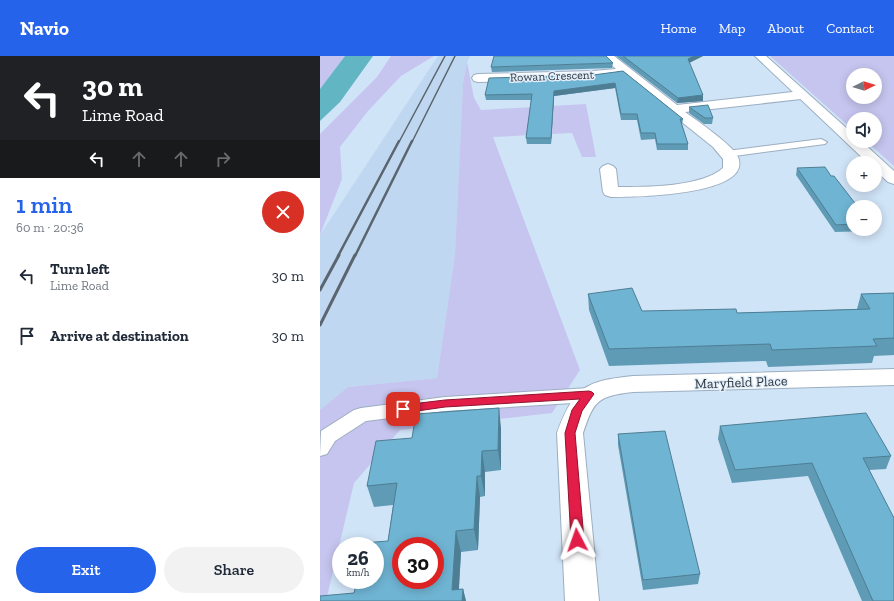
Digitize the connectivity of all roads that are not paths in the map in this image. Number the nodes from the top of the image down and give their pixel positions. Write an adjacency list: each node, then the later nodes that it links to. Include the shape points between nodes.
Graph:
1 (608, 56): 3 (street, Rowan Crescent)
2 (760, 56): 5 (street)
3 (626, 71): 4 (street, Rowan Crescent, via 593,75); 6 (street, Rowan Crescent)
4 (478, 78)
5 (801, 94): 6 (street); 10 (street)
6 (673, 108): 8 (street, Rowan Crescent)
7 (821, 142): 8 (lane)
8 (727, 154): 9 (street, via 731,158 731,169 721,178 698,185 648,192 611,192)
9 (608, 169)
10 (894, 179)
11 (894, 378): 12 (street, Maryfield Place, via 633,384 609,386)
12 (589, 394): 13 (lane, via 445,404 361,415 328,436); 14 (street, via 577,410 570,433)
13 (320, 448)
14 (582, 601)

